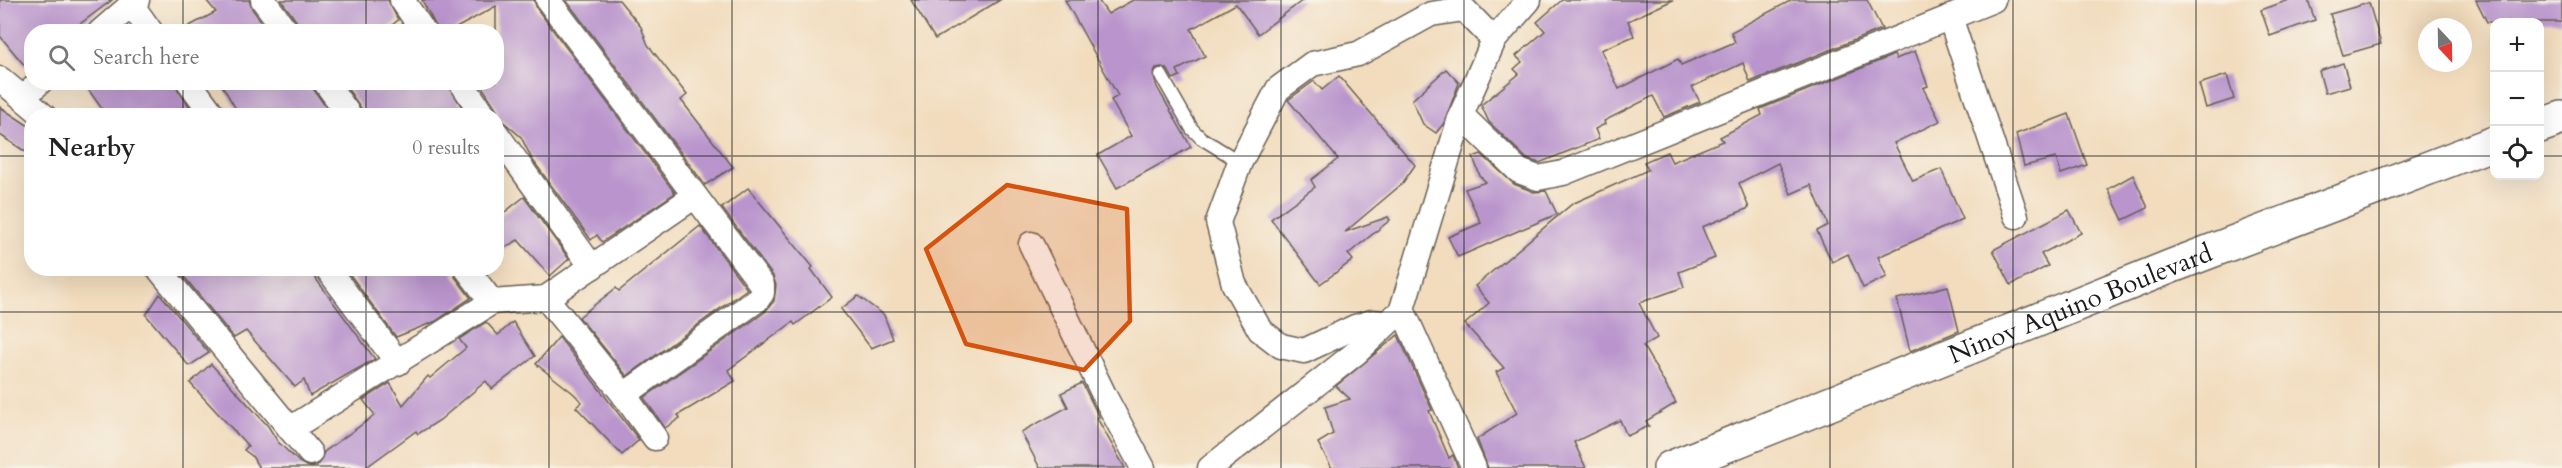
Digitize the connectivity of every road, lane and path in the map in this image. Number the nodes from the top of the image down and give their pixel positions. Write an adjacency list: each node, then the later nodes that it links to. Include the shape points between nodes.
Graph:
1 (263, 0): 10 (street)
2 (402, 0): 11 (street)
3 (548, 0): 30 (street)
4 (1529, 0): 12 (street)
5 (1992, 0): 7 (street)
6 (134, 2): 8 (street); 9 (street)
7 (1950, 17): 24 (street, via 1574,169 1538,178 1519,171); 31 (street)
8 (109, 24)
9 (146, 24)
10 (281, 24)
11 (418, 24)
12 (1494, 40): 24 (street); 29 (street, via 1464,9 1431,14 1358,54 1312,64 1278,89)
13 (1161, 75): 29 (lane, via 1192,129)
14 (0, 79): 15 (street)
15 (24, 88)
16 (31, 90): 20 (street)
17 (195, 90): 21 (street)
18 (331, 90): 22 (street)
19 (466, 90): 23 (street)
20 (40, 108)
21 (208, 108)
22 (344, 108)
23 (479, 108)
24 (1461, 115): 39 (street)
25 (2562, 118): 26 (main road)
26 (2544, 125)
27 (504, 144): 33 (street)
28 (2490, 145): 48 (main road, Ninoy Aquino Boulevard, via 2160,270)
29 (1240, 162): 39 (street, via 1218,222 1234,284 1260,330 1281,346 1304,351 1355,327)
30 (695, 196): 33 (street); 41 (street, via 762,285 762,293)
31 (2016, 216)
32 (1031, 244): 45 (street)
33 (592, 267): 37 (street)
34 (165, 276): 42 (street)
35 (333, 276): 40 (street)
36 (472, 276): 38 (street)
37 (546, 298): 38 (street); 41 (street)
38 (492, 302): 40 (street)
39 (1395, 316): 46 (street, via 1358,352); 47 (street)
40 (398, 363): 42 (street)
41 (624, 395): 43 (street)
42 (290, 429): 44 (street)
43 (655, 438)
44 (310, 453)
45 (1143, 468)
46 (1210, 468)
47 (1474, 468)
48 (1670, 468)

